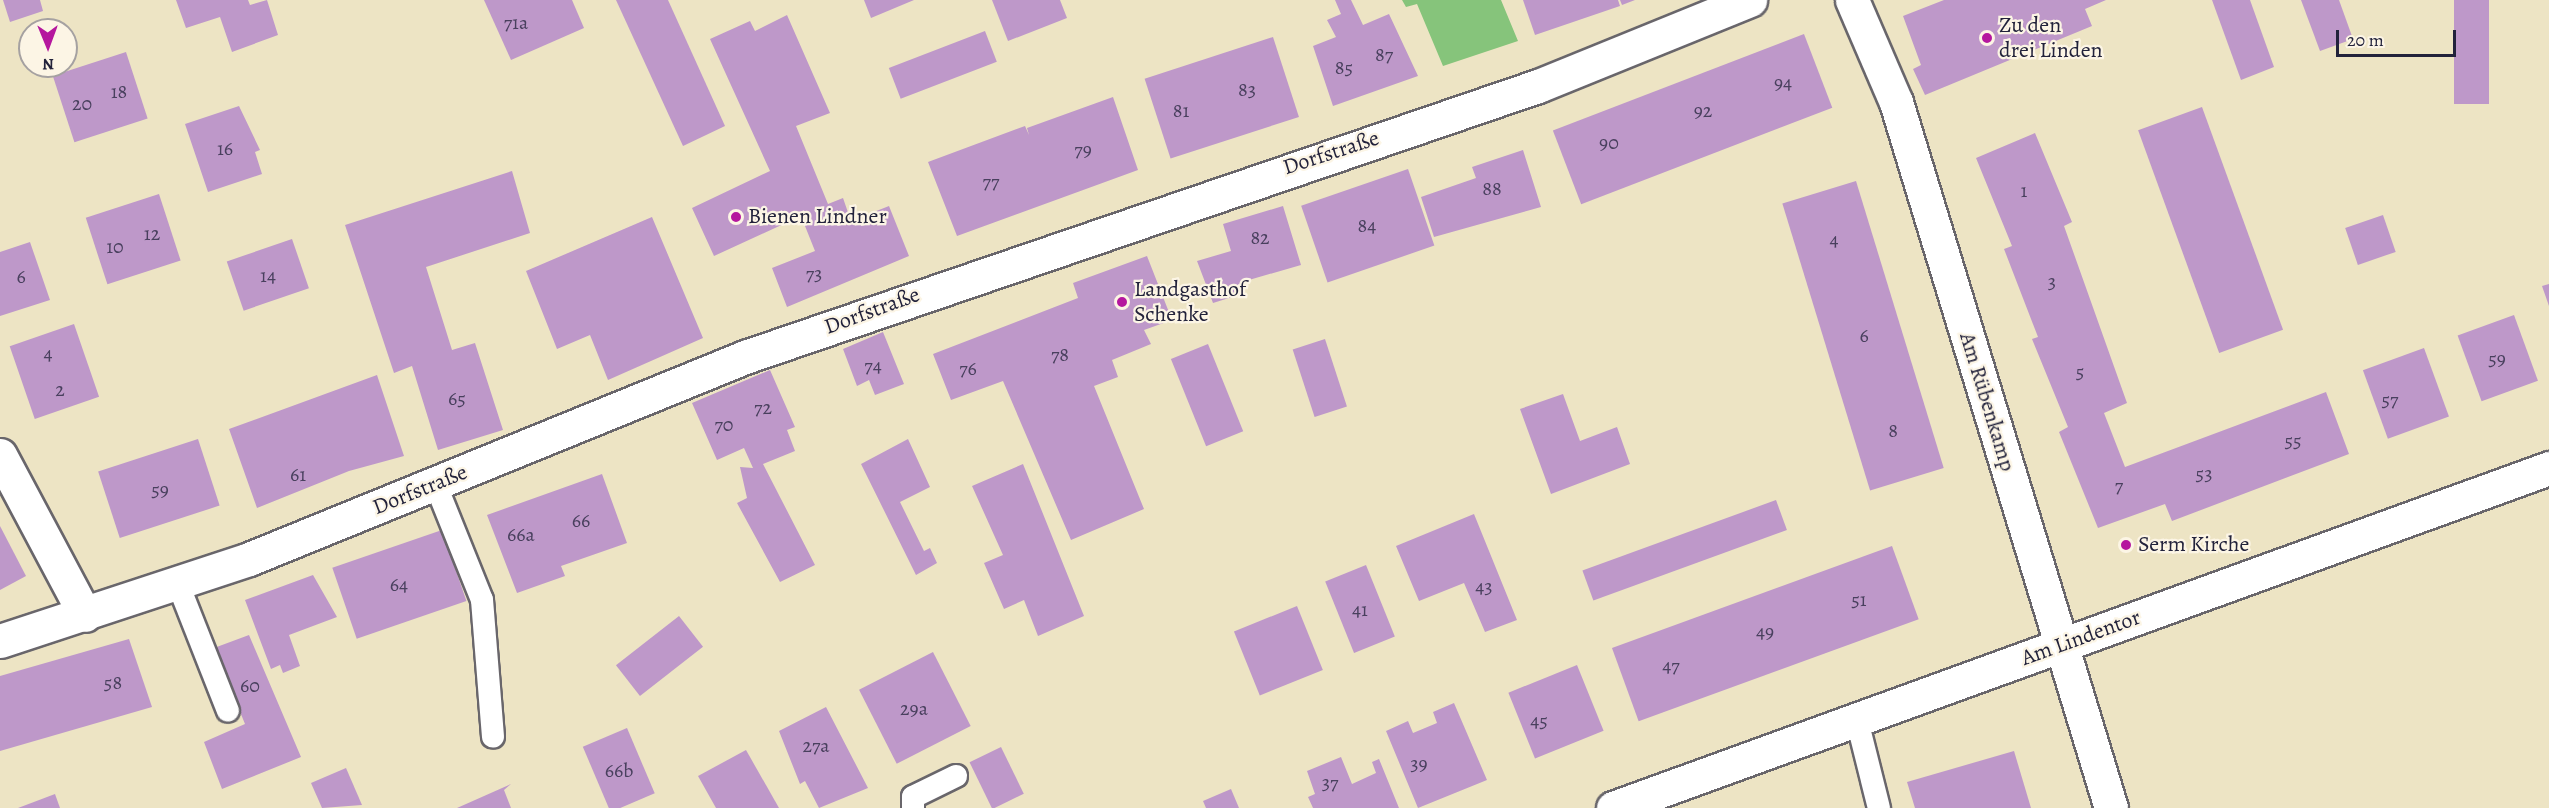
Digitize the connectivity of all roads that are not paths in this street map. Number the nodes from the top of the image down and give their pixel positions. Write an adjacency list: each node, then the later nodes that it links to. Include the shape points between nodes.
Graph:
1 (1748, 0): 5 (street, Dorfstraße, via 1538,86 745,357)
2 (1852, 0): 9 (street, Am Rübenkamp, via 1896,102)
3 (0, 455): 7 (street)
4 (2549, 468): 9 (street, Am Lindentor)
5 (435, 483): 6 (street, Dorfstraße); 12 (lane, via 482,600)
6 (178, 584): 7 (street, Dorfstraße); 10 (lane)
7 (85, 615): 8 (street, Dorfstraße)
8 (0, 641)
9 (2060, 646): 11 (street, Am Lindentor); 17 (street, Am Rübenkamp)
10 (228, 711)
11 (1857, 720): 15 (street, Am Lindentor); 16 (lane)
12 (493, 737)
13 (956, 776): 14 (lane, via 913,797)
14 (913, 808)
15 (1613, 808)
16 (1879, 808)
17 (2111, 808)

